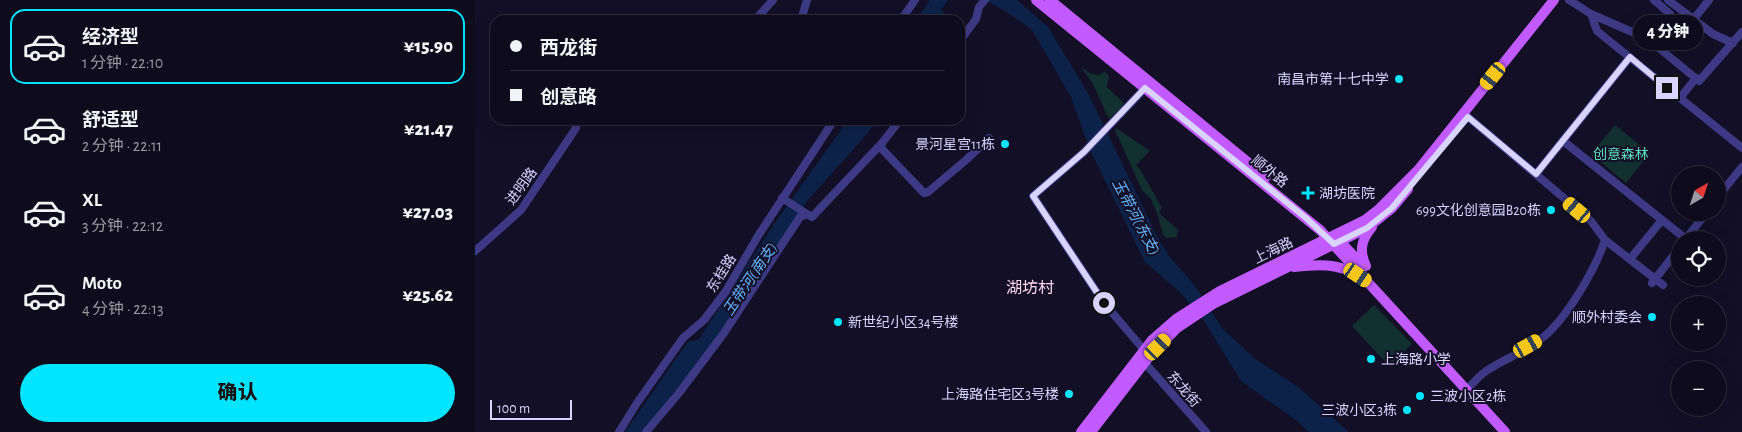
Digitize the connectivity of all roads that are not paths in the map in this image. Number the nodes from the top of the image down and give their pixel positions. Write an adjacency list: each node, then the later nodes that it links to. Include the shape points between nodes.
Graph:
1 (773, 0): 14 (street)
2 (807, 0): 15 (street)
3 (915, 0): 16 (street)
4 (1036, 0): 24 (main road, 顺外路)
5 (1050, 0): 24 (main road, 顺外路)
6 (1554, 0): 44 (main road, 上海路, via 1413,176 1378,210)
7 (1561, 0): 26 (main road, 上海路)
8 (1569, 0): 13 (street)
9 (1654, 0): 20 (street, via 1670,14)
10 (1668, 0): 17 (street)
11 (1709, 0): 17 (street)
12 (982, 3): 19 (street)
13 (1591, 14): 20 (street); 22 (street, via 1597,31)
14 (762, 15)
15 (802, 15)
16 (904, 15)
17 (1693, 20): 21 (street)
18 (1742, 32): 21 (street)
19 (965, 34)
20 (1648, 40): 23 (street)
21 (1733, 43): 23 (street, via 1699,81)
22 (1630, 57): 25 (street); 31 (street)
23 (1696, 78): 25 (street)
24 (1147, 85): 44 (main road, 顺外路); 56 (street, via 1084,152 1033,196 1104,303)
25 (1680, 98): 33 (street)
26 (1468, 117): 35 (street); 39 (main road, 上海路)
27 (831, 125): 37 (street, 东桂路)
28 (896, 125): 32 (street)
29 (576, 128): 46 (street, 进明路, via 521,210)
30 (989, 138): 32 (street, via 924,193 885,154)
31 (1563, 141): 35 (street); 40 (street)
32 (882, 143): 38 (street, via 811,217)
33 (1742, 148)
34 (1742, 167): 36 (street)
35 (1536, 174): 45 (street, via 1591,221)
36 (1726, 187)
37 (784, 199): 38 (street); 59 (street, 东桂路, via 726,291 704,320 683,338)
38 (807, 214): 60 (street, via 800,216 724,334)
39 (1379, 220): 44 (main road, 上海路); 50 (main road, via 1361,246)
40 (1662, 220): 42 (street); 48 (street)
41 (1700, 221): 43 (street)
42 (1676, 231)
43 (1692, 231)
44 (1334, 240): 49 (main road, 上海路); 50 (main road, 顺外路); 52 (main road, 顺外路); 54 (main road, 上海路, via 1220,291)
45 (1605, 240): 48 (street); 58 (street, via 1599,258 1560,319 1541,339 1489,369)
46 (475, 251)
47 (1671, 258): 51 (street)
48 (1630, 259): 51 (street)
49 (1283, 269): 52 (main road, via 1331,265); 54 (main road, 上海路)
50 (1368, 272): 58 (main road, 顺外路)
51 (1653, 281): 53 (street)
52 (1370, 283): 64 (main road, 顺外路)
53 (1663, 285)
54 (1210, 301): 55 (main road, 上海路)
55 (1177, 324): 56 (main road, 上海路, via 1152,340); 57 (main road, 上海路)
56 (1144, 350): 61 (main road, 上海路)
57 (1144, 362): 62 (main road, 上海路); 63 (street, 东龙街)
58 (1471, 385): 65 (main road, 顺外路)
59 (619, 432)
60 (647, 432)
61 (1081, 432)
62 (1091, 432)
63 (1206, 432)
64 (1505, 432)
65 (1514, 432)

